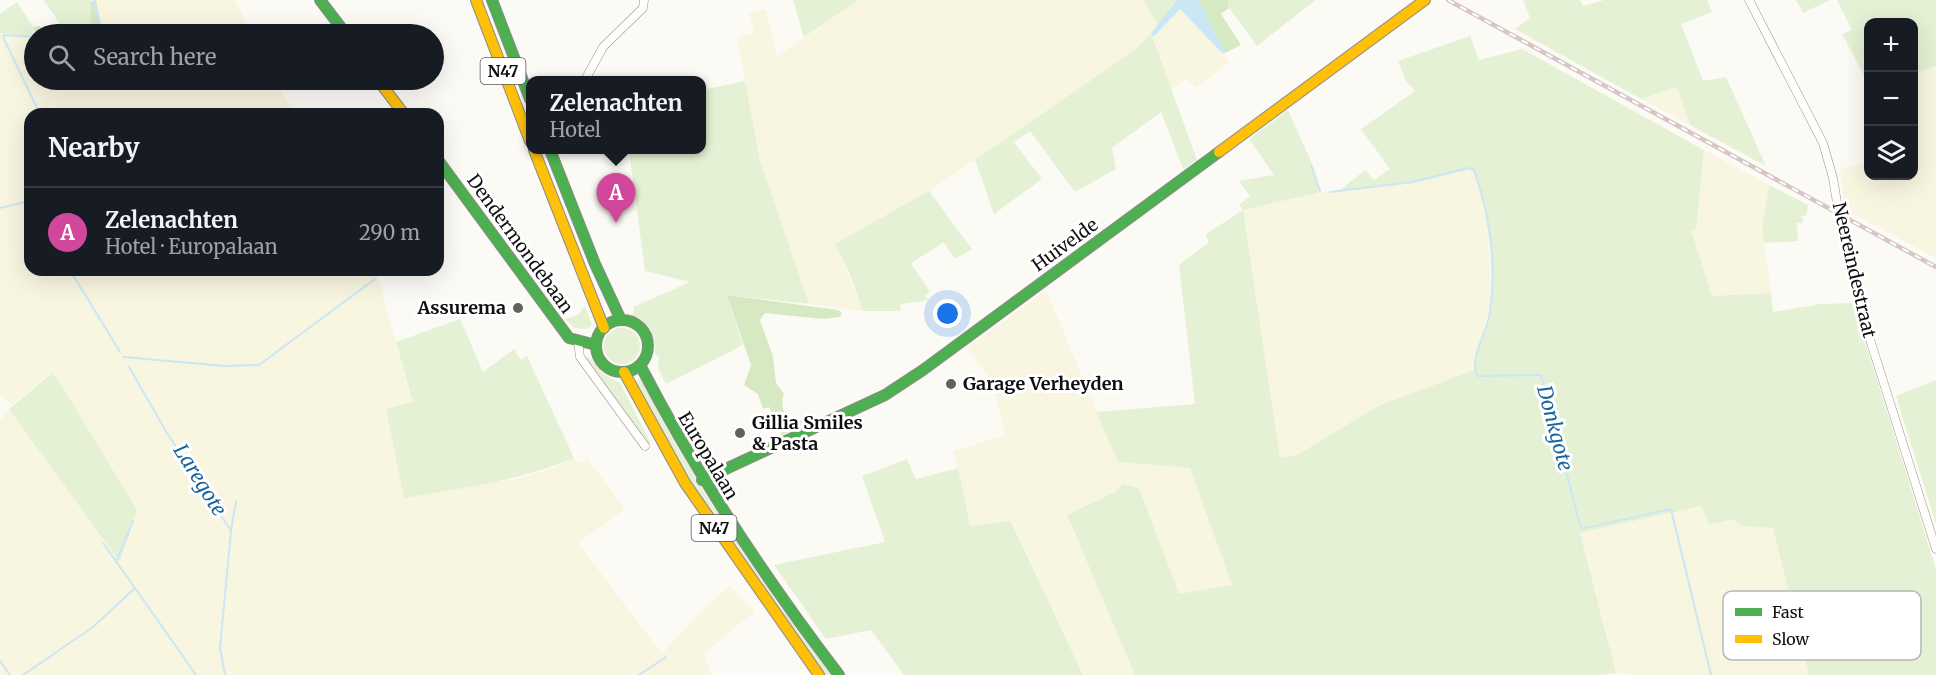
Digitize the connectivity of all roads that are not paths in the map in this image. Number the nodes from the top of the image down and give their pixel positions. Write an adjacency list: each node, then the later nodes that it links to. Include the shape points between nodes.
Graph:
1 (320, 0): 7 (main road)
2 (476, 0): 12 (main road, N47)
3 (492, 0): 9 (main road, N47)
4 (644, 0): 8 (street, via 643,8 603,47)
5 (1425, 0): 23 (main road, Huivelde, via 923,370 885,395)
6 (1749, 0): 24 (street, Neereindestraat, via 1823,142 1862,314)
7 (338, 24)
8 (588, 76)
9 (526, 86)
10 (386, 90): 11 (main road)
11 (399, 108)
12 (526, 128)
13 (536, 154): 17 (main road)
14 (552, 154): 16 (main road)
15 (444, 168): 18 (main road, Dendermondebaan, via 561,328)
16 (621, 320): 17 (main road); 20 (main road, via 639,326 646,334 647,353)
17 (604, 328): 19 (main road)
18 (578, 342): 19 (main road); 22 (street, Dendermondebaan, via 580,357)
19 (596, 345): 21 (main road, Europalaan / N47, via 603,364)
20 (640, 365): 21 (main road); 23 (main road, Europalaan / N47)
21 (624, 372): 25 (main road, Europalaan / N47, via 710,522)
22 (645, 446)
23 (702, 480): 26 (main road, Europalaan / N47, via 758,565)
24 (1936, 549)
25 (819, 675)
26 (839, 675)

